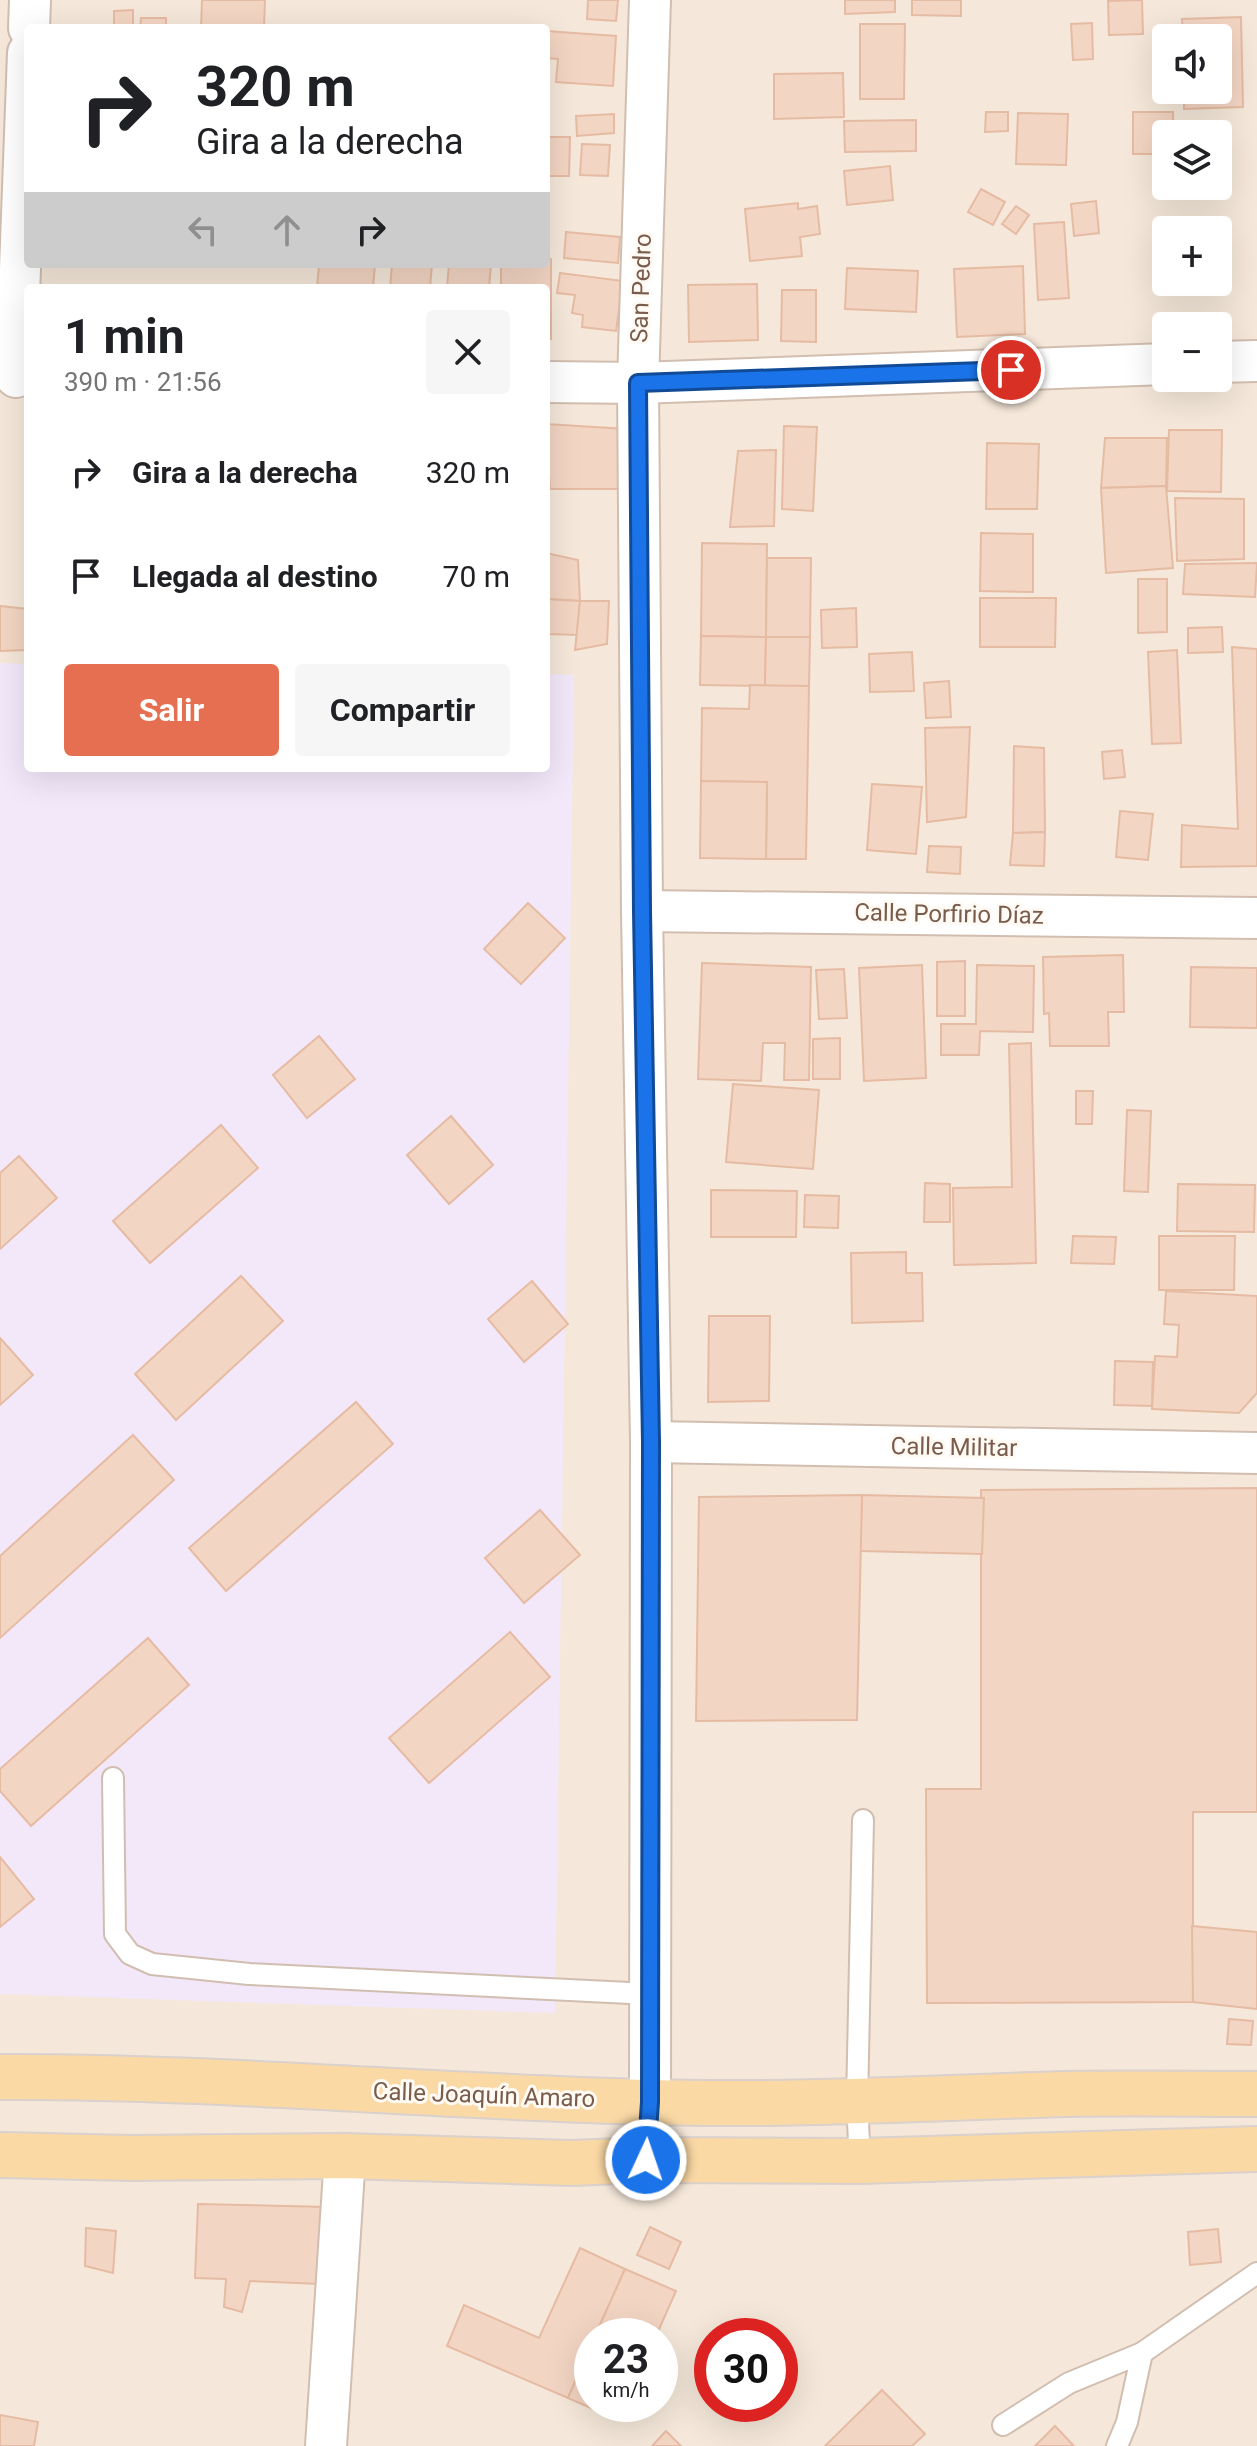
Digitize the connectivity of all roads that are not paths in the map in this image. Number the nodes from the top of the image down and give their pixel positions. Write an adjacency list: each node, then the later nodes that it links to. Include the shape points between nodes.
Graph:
1 (30, 0): 3 (street)
2 (650, 0): 10 (street, San Pedro)
3 (29, 24)
4 (24, 153): 8 (street)
5 (1257, 361): 6 (street)
6 (1232, 362)
7 (1152, 365): 10 (street)
8 (15, 377)
9 (550, 382): 10 (street)
10 (638, 383): 11 (street, San Pedro)
11 (642, 911): 12 (street, Calle Porfirio Díaz); 13 (street, San Pedro)
12 (1257, 918)
13 (651, 1442): 14 (street, Calle Militar); 17 (street, San Pedro)
14 (1257, 1453)
15 (113, 1778): 17 (lane, via 115,1934 130,1954 152,1964 249,1974)
16 (863, 1820): 21 (lane)
17 (650, 1994): 20 (street, San Pedro)
18 (0, 2077): 20 (main road, Calle Joaquín Amaro, via 107,2076)
19 (1257, 2094): 21 (main road, Calle Joaquín Amaro, via 1069,2094)
20 (650, 2102): 21 (main road, Calle Joaquín Amaro); 25 (street, San Pedro)
21 (857, 2103): 26 (lane)
22 (1257, 2149): 26 (main road)
23 (0, 2155): 24 (main road)
24 (345, 2156): 25 (main road); 30 (street)
25 (646, 2160): 26 (main road)
26 (860, 2161)
27 (1257, 2273): 28 (lane)
28 (1142, 2353): 29 (lane, via 1069,2383); 31 (lane)
29 (1003, 2425)
30 (326, 2446)
31 (1117, 2446)

